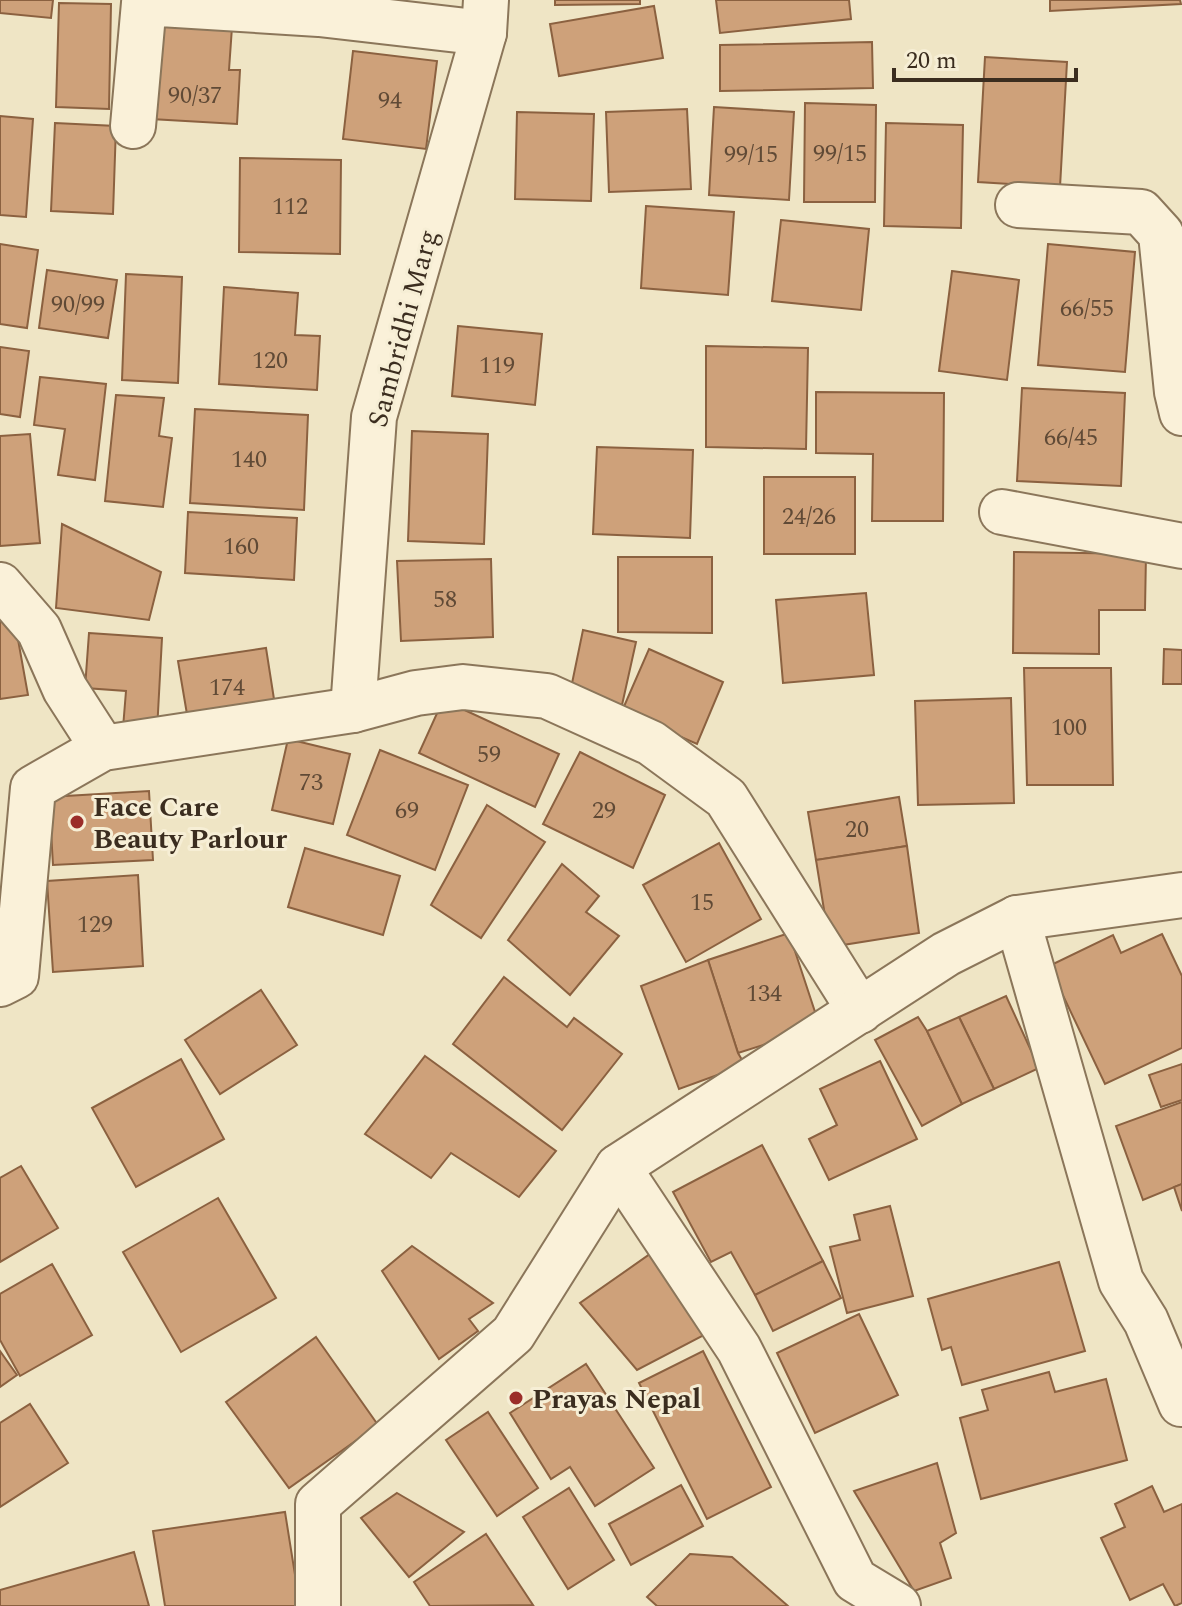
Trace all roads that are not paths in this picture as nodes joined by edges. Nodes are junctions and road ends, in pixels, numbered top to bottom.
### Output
1 (485, 17) edge
2 (133, 126) dead end
3 (1018, 205) dead end
4 (1182, 413) edge
5 (1002, 512) dead end
6 (1182, 546) edge
7 (0, 585) edge
8 (353, 710) junction
9 (103, 748) junction
10 (1182, 895) edge
11 (1017, 918) junction
12 (0, 984) edge
13 (860, 1011) junction
14 (618, 1167) junction
15 (1181, 1404) edge
16 (318, 1606) edge
17 (898, 1606) edge

1 - 2 street
1 - 8 street, Sambridhi Marg
3 - 4 street
5 - 6 street
7 - 9 street
8 - 9 street
8 - 13 street
9 - 12 street
10 - 11 street
11 - 13 street
11 - 15 street
13 - 14 street
14 - 16 street
14 - 17 street

